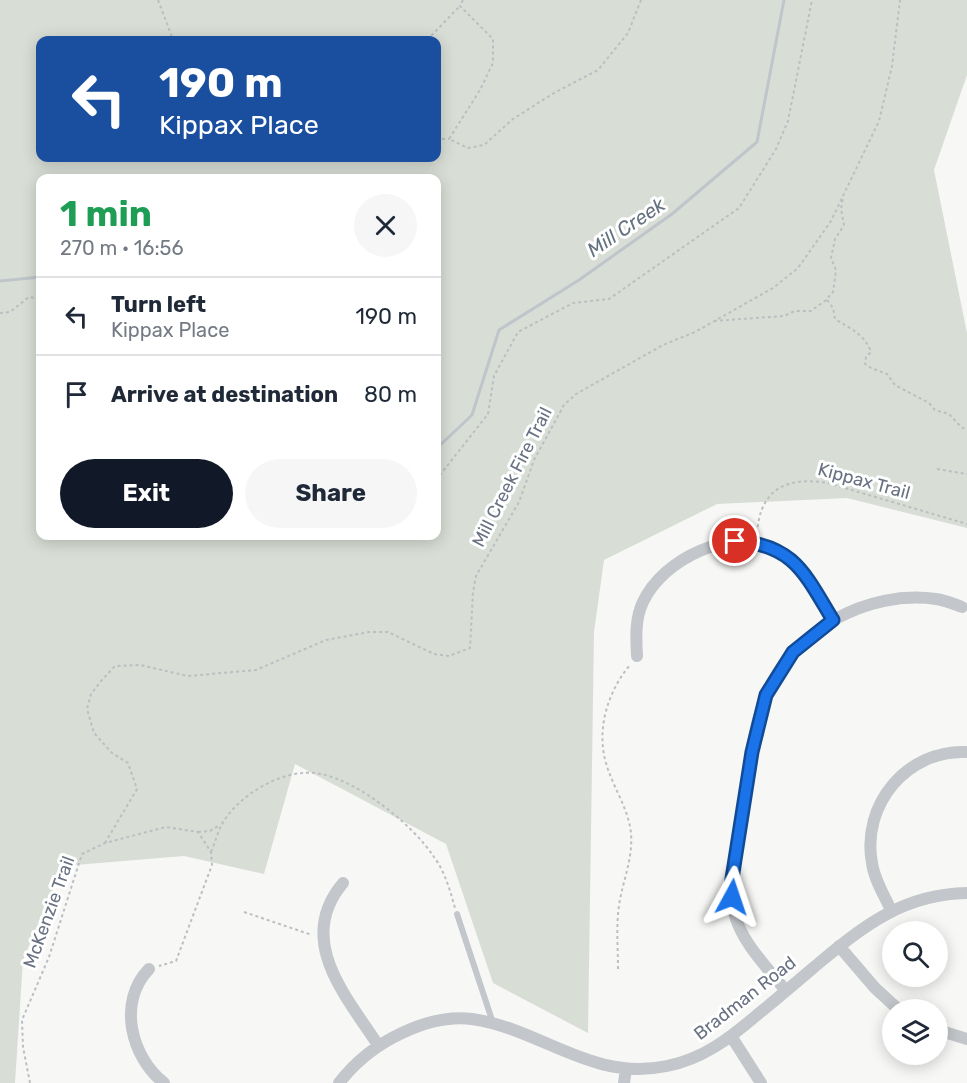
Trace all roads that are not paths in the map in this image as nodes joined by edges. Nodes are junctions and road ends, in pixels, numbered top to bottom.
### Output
1 (962, 607) dead end
2 (833, 620) junction
3 (637, 656) road end
4 (967, 752) edge
5 (343, 883) dead end
6 (967, 893) edge
7 (891, 910) junction
8 (456, 914) road end
9 (839, 946) junction
10 (148, 969) road end
11 (786, 991) junction
12 (887, 999) edge
13 (493, 1024) junction
14 (948, 1033) edge
15 (731, 1036) junction
16 (967, 1039) edge
17 (378, 1045) junction
18 (626, 1069) junction
19 (164, 1083) edge
20 (339, 1083) edge
21 (624, 1083) edge
22 (761, 1083) edge

1 - 2 street
2 - 3 street
2 - 11 street
4 - 7 street
5 - 17 street
6 - 7 street, Bradman Road
7 - 9 street, Bradman Road
8 - 13 lane
9 - 11 street, Bradman Road
9 - 12 street
10 - 19 street
11 - 15 street, Bradman Road
13 - 17 street, Bradman Road
13 - 18 street, Bradman Road
14 - 16 street
15 - 18 street, Bradman Road
15 - 22 street
17 - 20 street, Bradman Road
18 - 21 street

